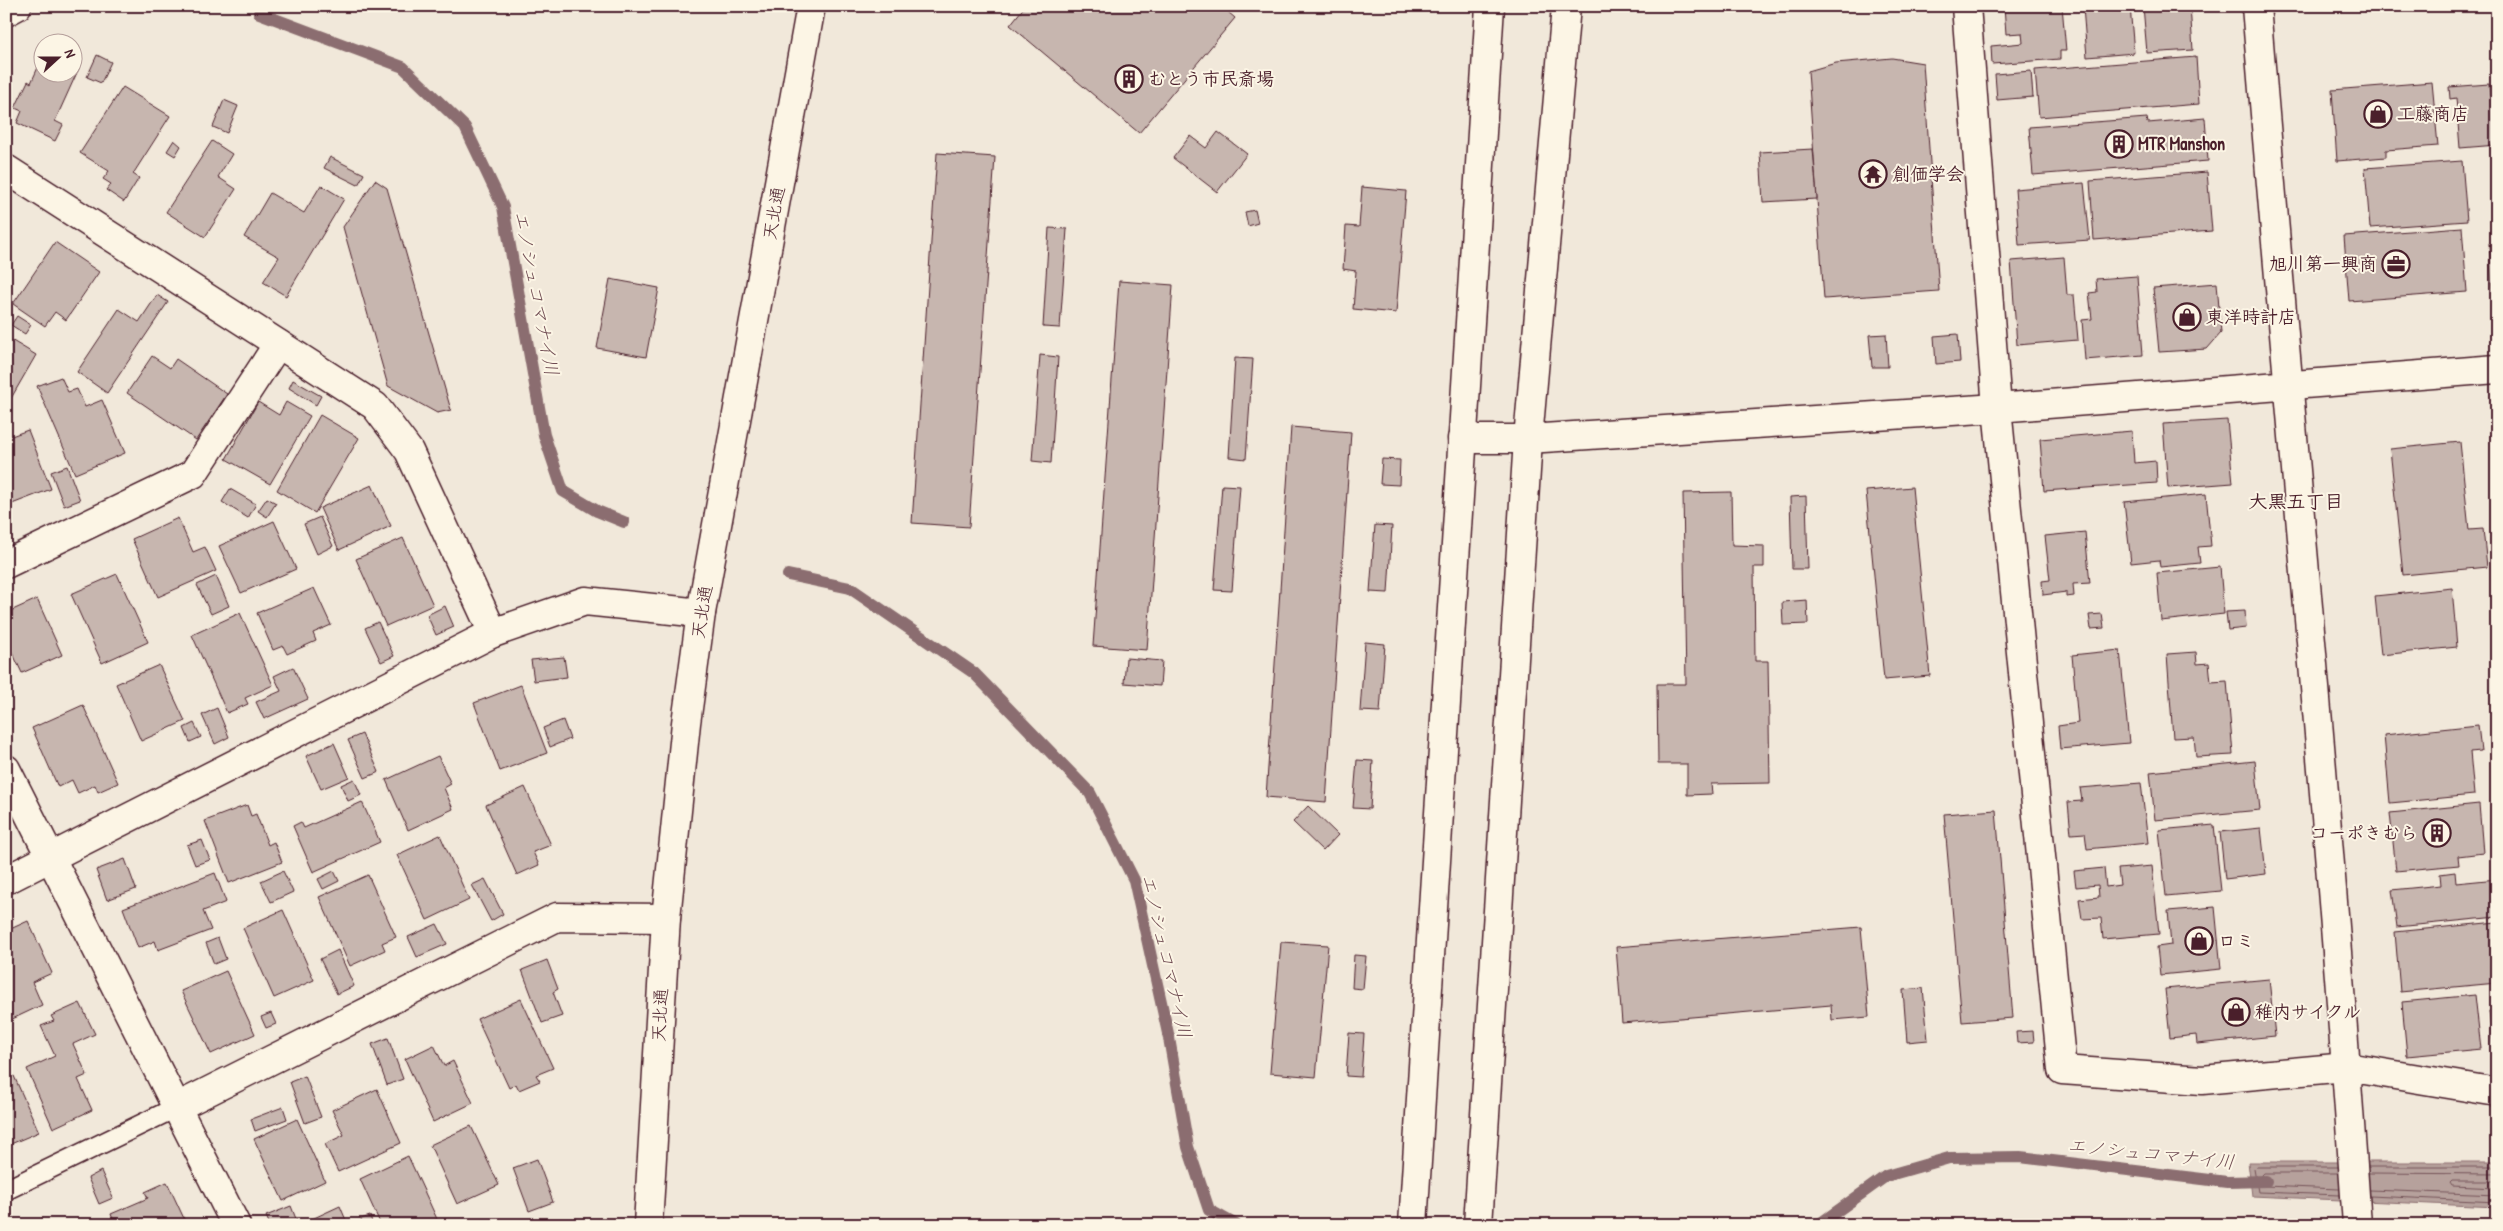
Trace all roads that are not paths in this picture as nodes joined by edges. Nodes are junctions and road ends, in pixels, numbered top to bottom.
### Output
1 (18, 6) edge
2 (811, 6) edge
3 (1490, 6) edge
4 (1566, 6) edge
5 (1966, 6) edge
6 (2256, 6) edge
7 (6, 12) edge
8 (6, 169) edge
9 (278, 344) junction
10 (2497, 369) edge
11 (2287, 385) junction
12 (1997, 408) junction
13 (1462, 439) junction
14 (1528, 439) junction
15 (6, 564) edge
16 (701, 613) junction
17 (493, 633) junction
18 (6, 770) edge
19 (51, 857) junction
20 (6, 880) edge
21 (666, 918) junction
22 (2347, 1067) junction
23 (2497, 1092) edge
24 (177, 1107) junction
25 (6, 1190) edge
26 (236, 1225) edge
27 (648, 1225) edge
28 (1413, 1225) edge
29 (1478, 1225) edge
30 (2357, 1225) edge

1 - 7 street
2 - 16 street, 天北通
3 - 13 street
4 - 14 street
5 - 12 street
6 - 11 street
8 - 9 street
9 - 15 street
9 - 17 street
10 - 11 street
11 - 12 street
11 - 22 street
12 - 14 street
12 - 22 street
13 - 14 street
13 - 28 street
14 - 29 street
16 - 17 street
16 - 21 street, 天北通
17 - 19 street
18 - 19 street
19 - 20 street
19 - 24 street
21 - 24 street
21 - 27 street, 天北通
22 - 23 street
22 - 30 street
24 - 25 lane
24 - 26 street

